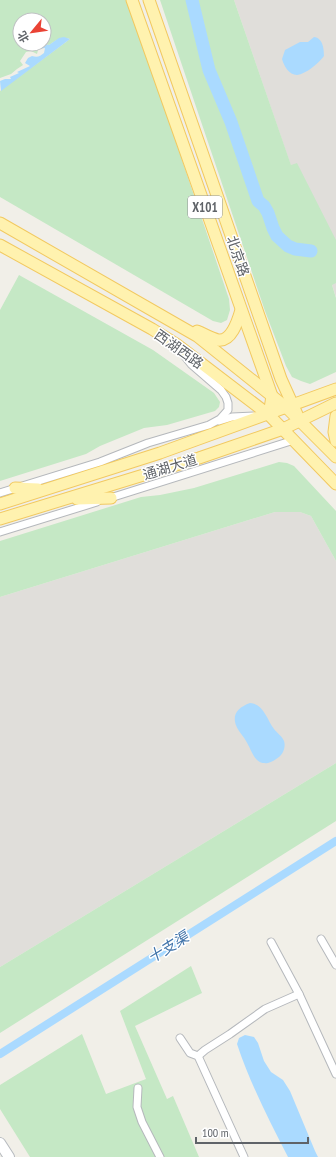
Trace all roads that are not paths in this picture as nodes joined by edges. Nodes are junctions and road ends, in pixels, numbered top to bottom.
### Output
1 (132, 0) edge
2 (149, 0) edge
3 (0, 223) edge
4 (0, 245) edge
5 (241, 310) junction
6 (176, 323) junction
7 (176, 344) junction
8 (336, 389) edge
9 (272, 396) junction
10 (336, 403) edge
11 (290, 406) junction
12 (268, 415) junction
13 (336, 416) edge
14 (300, 421) junction
15 (214, 423) junction
16 (283, 429) junction
17 (294, 440) junction
18 (336, 441) edge
19 (336, 457) edge
20 (336, 484) edge
21 (15, 488) junction
22 (47, 489) junction
23 (0, 493) edge
24 (111, 498) junction
25 (63, 500) junction
26 (0, 504) edge
27 (0, 520) edge
28 (0, 532) edge
29 (321, 939) dead end
30 (271, 942) dead end
31 (336, 965) edge
32 (299, 994) junction
33 (180, 1038) dead end
34 (198, 1056) junction
35 (336, 1074) edge
36 (138, 1088) dead end
37 (0, 1142) edge
38 (9, 1157) edge
39 (160, 1157) edge
40 (244, 1157) edge

1 - 5 main road, 北京路 / X101
2 - 11 main road, 北京路 / X101
3 - 6 main road, 西湖西路
4 - 7 main road, 西湖西路
5 - 6 main road
5 - 9 main road, 北京路 / X101
6 - 9 main road, 西湖西路
7 - 12 main road, 西湖西路
7 - 15 street
8 - 11 main road, 通湖大道
9 - 11 main road, 西湖西路
9 - 12 main road
10 - 14 main road, 通湖大道
11 - 12 main road, 通湖大道
11 - 14 main road, 西湖西路
12 - 15 street
12 - 16 main road, 西湖西路
12 - 22 main road, 通湖大道
13 - 18 main road
14 - 16 main road, 通湖大道
14 - 19 main road, 西湖西路
15 - 21 street
16 - 17 main road, 西湖西路
16 - 25 main road, 通湖大道
17 - 20 main road, 西湖西路
17 - 24 street
21 - 22 main road
21 - 23 street
22 - 26 main road, 通湖大道
24 - 25 main road
24 - 28 street
25 - 27 main road, 通湖大道
29 - 31 street
30 - 32 street
32 - 34 street
32 - 35 street
33 - 34 street
34 - 40 street
36 - 39 street
37 - 38 main road

